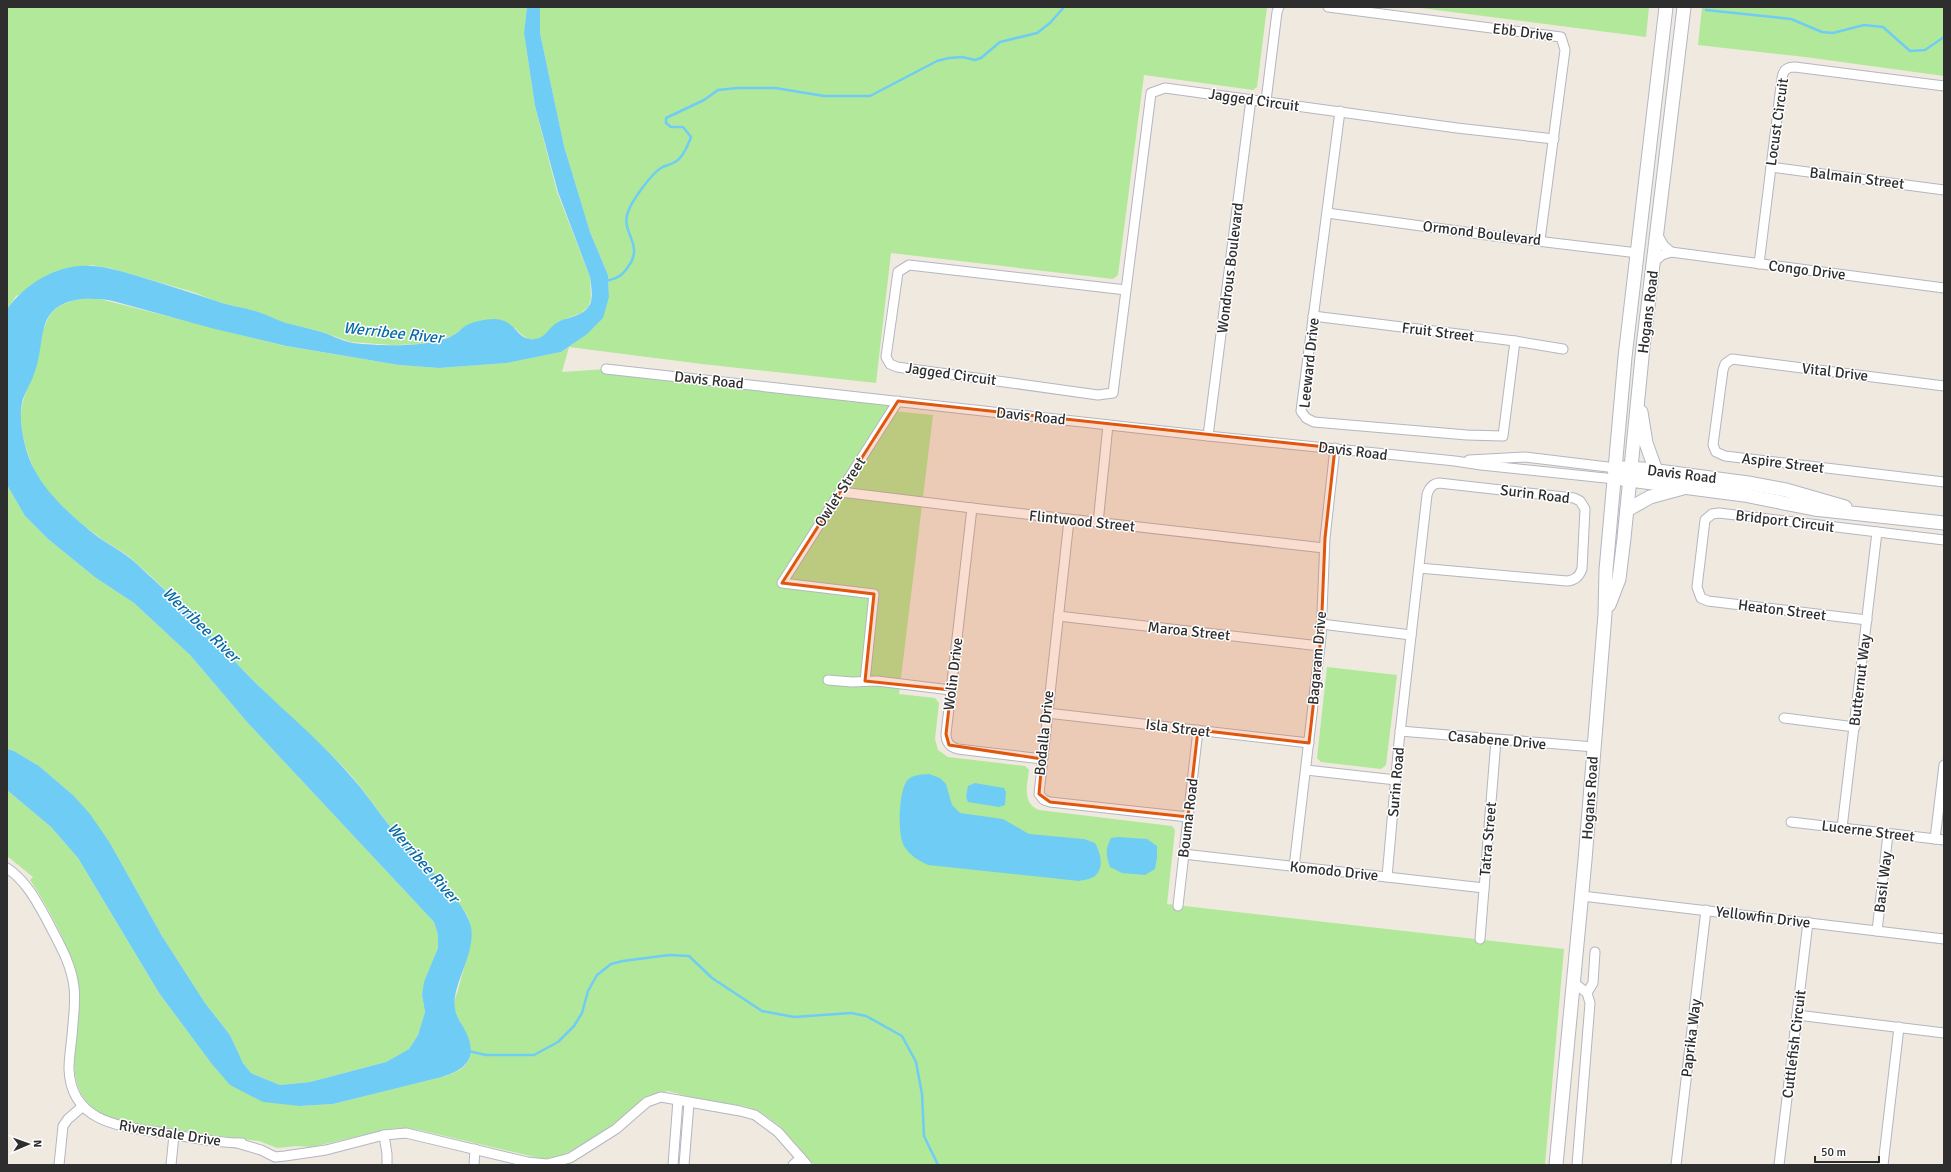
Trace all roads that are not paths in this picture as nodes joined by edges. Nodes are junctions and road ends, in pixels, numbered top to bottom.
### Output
1 (1279, 7) edge
2 (1328, 7) edge
3 (1666, 7) edge
4 (1684, 7) edge
5 (1944, 86) edge
6 (1252, 99) junction
7 (1266, 101) junction
8 (1340, 111) junction
9 (1554, 139) junction
10 (1771, 167) junction
11 (1944, 190) edge
12 (1327, 213) junction
13 (1657, 234) junction
14 (1540, 240) junction
15 (1671, 252) junction
16 (1638, 253) junction
17 (1653, 263) junction
18 (1759, 264) junction
19 (1944, 288) edge
20 (1126, 290) junction
21 (1313, 316) junction
22 (1514, 341) junction
23 (1563, 349) dead end
24 (1727, 362) joint
25 (606, 369) dead end
26 (1944, 386) edge
27 (898, 401) junction
28 (1639, 402) junction
29 (1108, 424) junction
30 (1208, 436) junction
31 (1336, 448) junction
32 (1656, 471) junction
33 (1615, 474) junction
34 (1630, 474) junction
35 (1944, 482) edge
36 (1687, 487) junction
37 (841, 492) junction
38 (972, 508) junction
39 (1627, 510) junction
40 (1882, 515) junction
41 (1069, 520) junction
42 (1940, 522) edge
43 (1098, 523) junction
44 (1877, 532) junction
45 (1944, 540) edge
46 (1324, 548) junction
47 (1419, 568) junction
48 (1699, 596) joint
49 (1605, 614) junction
50 (1058, 616) junction
51 (1867, 620) junction
52 (1321, 624) junction
53 (1412, 635) junction
54 (1320, 646) junction
55 (828, 680) dead end
56 (865, 681) junction
57 (951, 690) junction
58 (1047, 713) junction
59 (1784, 718) dead end
60 (1855, 726) junction
61 (1198, 730) junction
62 (1400, 731) junction
63 (1496, 740) junction
64 (1309, 742) junction
65 (1594, 747) junction
66 (1042, 759) junction
67 (1944, 765) edge
68 (1306, 770) junction
69 (1396, 780) junction
70 (1188, 817) junction
71 (1791, 822) dead end
72 (1842, 828) junction
73 (1888, 834) junction
74 (1940, 840) edge
75 (1183, 854) junction
76 (1294, 867) junction
77 (7, 868) edge
78 (1387, 877) junction
79 (1484, 888) junction
80 (1582, 896) junction
81 (1178, 906) dead end
82 (1706, 910) junction
83 (1808, 922) junction
84 (1877, 930) junction
85 (1480, 939) dead end
86 (1944, 939) edge
87 (1595, 952) dead end
88 (1573, 982) junction
89 (1587, 993) junction
90 (1797, 1015) junction
91 (1899, 1027) junction
92 (1944, 1032) edge
93 (678, 1100) junction
94 (688, 1103) junction
95 (83, 1106) junction
96 (174, 1134) junction
97 (384, 1135) junction
98 (475, 1149) junction
99 (275, 1159) edge
100 (571, 1162) edge
101 (804, 1162) edge
102 (59, 1165) edge
103 (171, 1165) edge
104 (387, 1165) edge
105 (474, 1165) edge
106 (673, 1165) edge
107 (684, 1165) edge
108 (793, 1165) edge
109 (1556, 1165) edge
110 (1578, 1165) edge
111 (1676, 1165) edge
112 (1779, 1165) edge
113 (1883, 1165) edge

1 - 7 street
2 - 9 street, Ebb Drive
3 - 16 street, Hogans Road
4 - 13 street, Hogans Road
5 - 10 street, Locust Circuit
6 - 7 street, Jagged Circuit
6 - 20 street, Jagged Circuit
6 - 30 street, Wondrous Boulevard
7 - 8 street, Jagged Circuit
8 - 9 street, Jagged Circuit
8 - 12 street, Leeward Drive
9 - 14 street, Ebb Drive
10 - 11 street, Balmain Street
10 - 18 street, Locust Circuit
12 - 14 street, Ormond Boulevard
12 - 21 street, Leeward Drive
13 - 15 street
13 - 17 street, Hogans Road
14 - 16 street, Ormond Boulevard
15 - 17 street
15 - 18 street, Congo Drive
16 - 33 street, Hogans Road
17 - 28 street, Hogans Road
18 - 19 street, Congo Drive
20 - 20 street, Jagged Circuit
21 - 22 street, Fruit Street
21 - 22 street, Leeward Drive
22 - 23 street, Fruit Street
24 - 26 street, Vital Drive
24 - 35 street, Aspire Street
25 - 27 street, Davis Road
27 - 29 street, Davis Road
27 - 37 street, Owlet Street
28 - 32 street
28 - 34 street, Hogans Road
29 - 30 street, Davis Road
29 - 43 street
30 - 31 street, Davis Road
31 - 33 street, Davis Road
31 - 46 street, Bagaram Drive
32 - 34 street, Davis Road
32 - 40 street, Davis Road
33 - 34 street, Davis Road
33 - 49 street, Hogans Road
34 - 36 street, Davis Road
34 - 39 street, Hogans Road
36 - 39 street
36 - 40 street, Davis Road
37 - 38 street, Flintwood Street
37 - 56 street, Owlet Street
38 - 41 street, Flintwood Street
38 - 57 street, Wolin Drive
39 - 49 street, Hogans Road
40 - 42 street, Davis Road
41 - 43 street, Flintwood Street
41 - 50 street, Bodalla Drive
43 - 46 street, Flintwood Street
44 - 45 street, Bridport Circuit
44 - 48 street, Bridport Circuit
44 - 51 street, Butternut Way
46 - 52 street, Bagaram Drive
47 - 47 street, Surin Road
47 - 53 street, Surin Road
48 - 51 street, Heaton Street
49 - 65 street, Hogans Road
50 - 54 street, Maroa Street
50 - 58 street, Bodalla Drive
51 - 60 street, Butternut Way
52 - 53 street
52 - 54 street, Bagaram Drive
53 - 62 street, Surin Road
54 - 64 street, Bagaram Drive
55 - 56 street
56 - 57 street
57 - 66 street, Wolin Drive
58 - 61 street, Isla Street
58 - 66 street, Bodalla Drive
59 - 60 street
60 - 72 street, Butternut Way
61 - 64 street, Isla Street
61 - 70 street, Bouma Road
62 - 63 street, Casabene Drive
62 - 69 street, Surin Road
63 - 65 street, Casabene Drive
63 - 79 street, Tatra Street
64 - 68 street, Bagaram Drive
65 - 80 street, Hogans Road
66 - 70 street, Bodalla Drive
67 - 74 street
68 - 69 street
68 - 76 street, Bagaram Drive
69 - 78 street, Surin Road
70 - 75 street, Bouma Road
71 - 72 street, Lucerne Street
72 - 73 street, Lucerne Street
73 - 74 street, Lucerne Street
73 - 84 street, Basil Way
75 - 76 street, Komodo Drive
75 - 81 street, Bouma Road
76 - 78 street, Komodo Drive
77 - 95 street, Riversdale Drive
78 - 79 street, Komodo Drive
79 - 85 street, Tatra Street
80 - 82 street, Yellowfin Drive
80 - 88 street, Hogans Road
82 - 83 street, Yellowfin Drive
82 - 111 street, Paprika Way
83 - 84 street, Yellowfin Drive
83 - 90 street, Cuttlefish Circuit
84 - 86 street, Yellowfin Drive
87 - 89 street
88 - 89 street
88 - 109 street, Hogans Road
89 - 110 street
90 - 91 street
90 - 112 street, Cuttlefish Circuit
91 - 92 street
91 - 113 street
93 - 94 street, Riversdale Drive
93 - 100 street, Riversdale Drive
93 - 106 street
94 - 101 street, Riversdale Drive
94 - 107 street
95 - 96 street, Riversdale Drive
95 - 102 street
96 - 99 street, Riversdale Drive
96 - 103 street
97 - 98 street, Riversdale Drive
97 - 99 street, Riversdale Drive
97 - 104 street
98 - 100 street, Riversdale Drive
98 - 105 street
101 - 108 street

